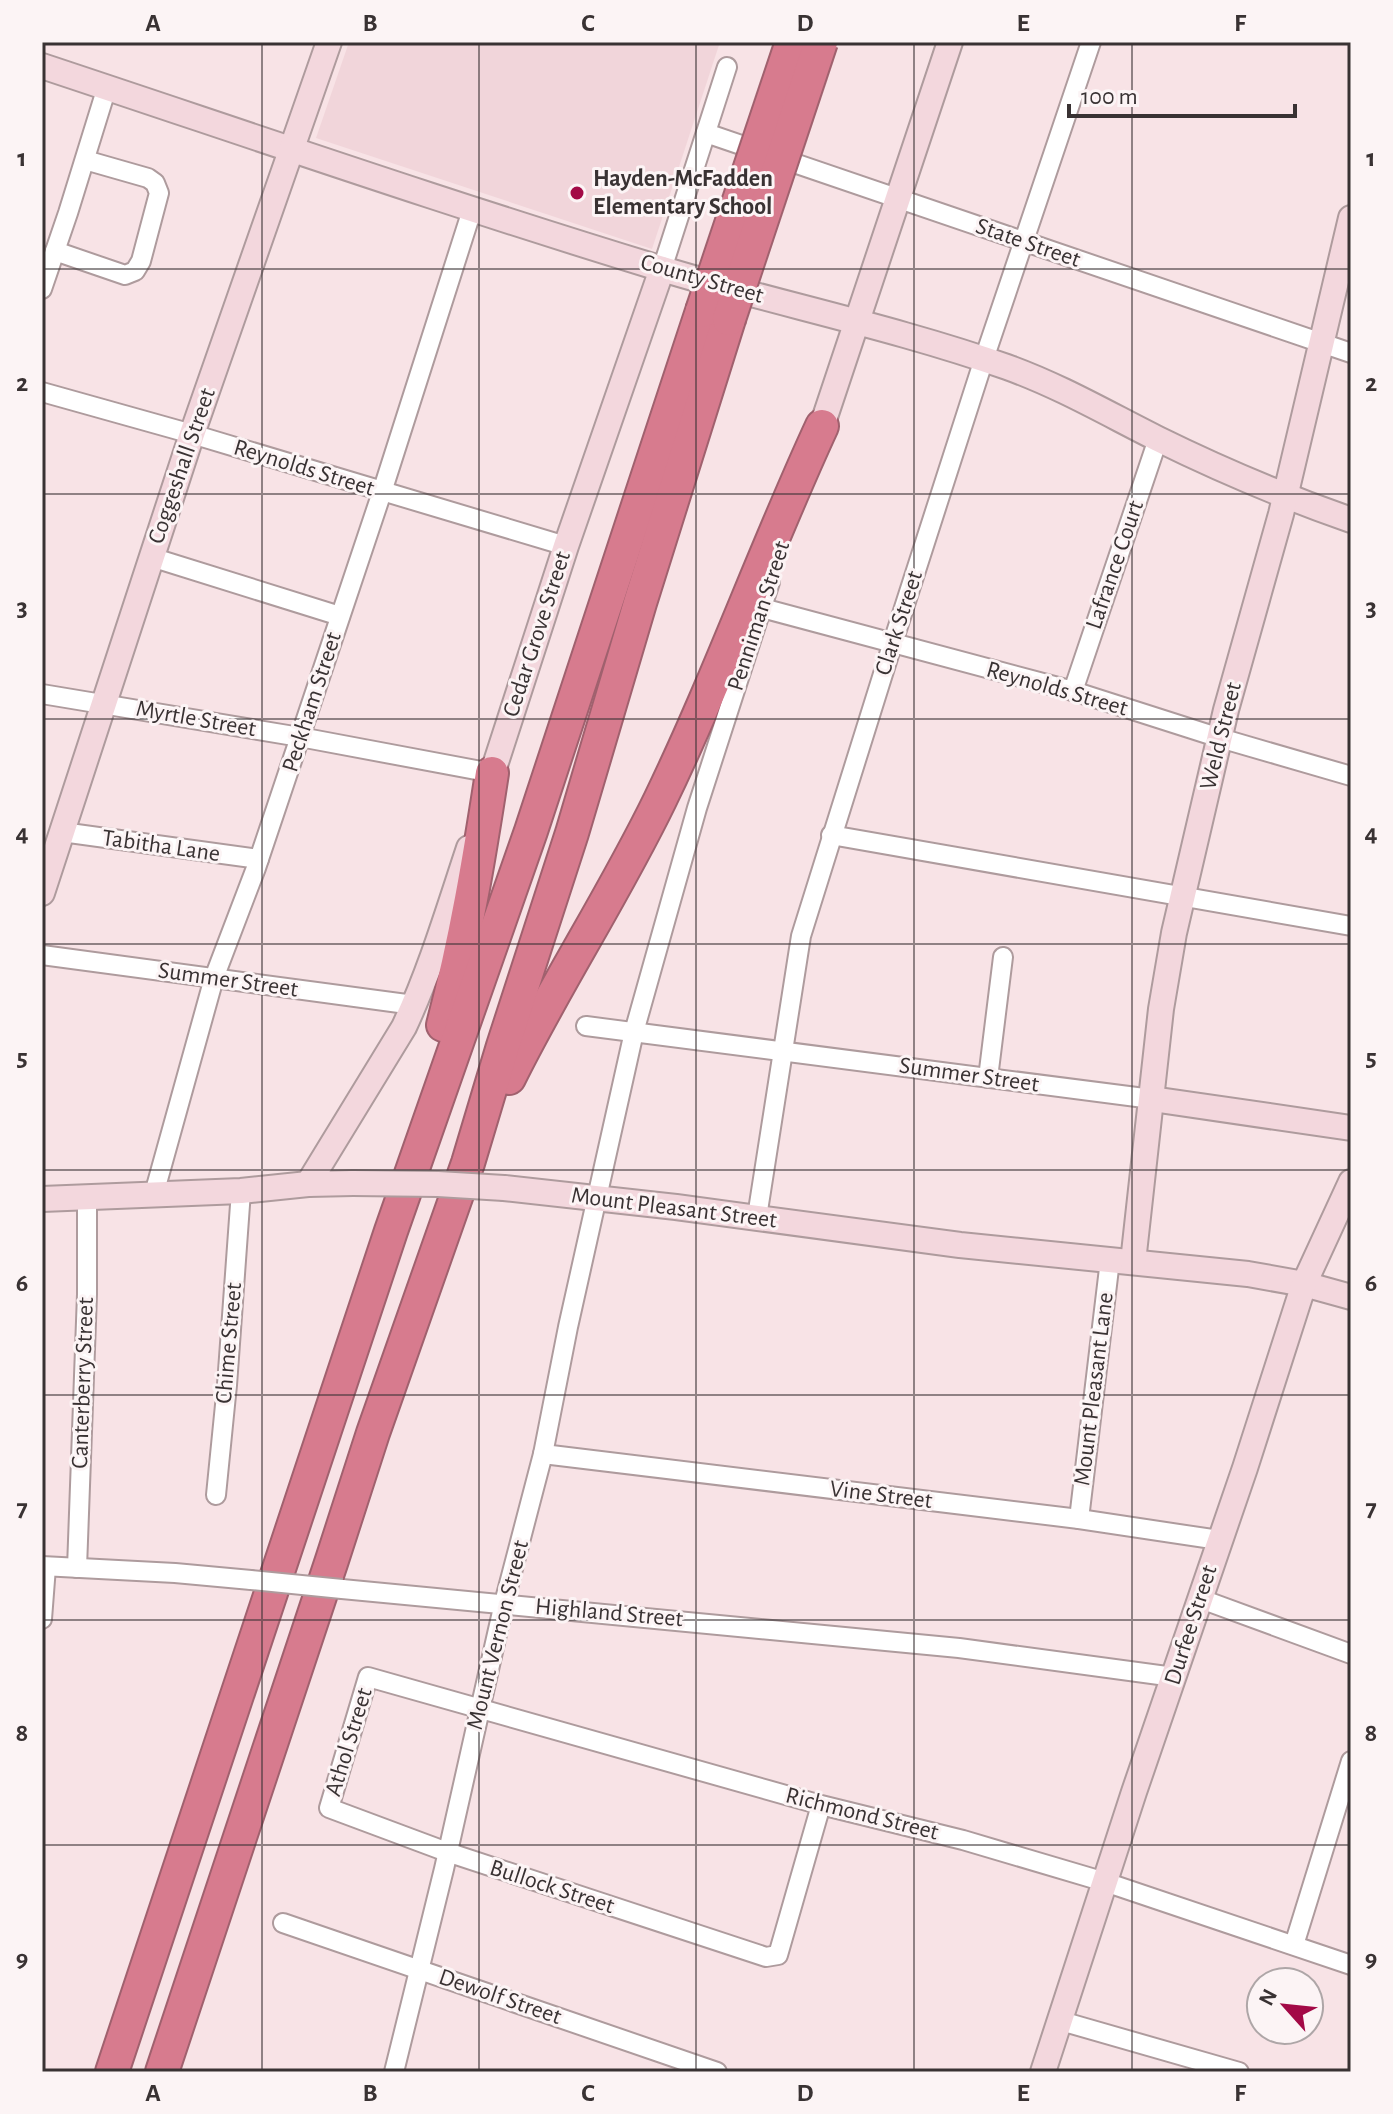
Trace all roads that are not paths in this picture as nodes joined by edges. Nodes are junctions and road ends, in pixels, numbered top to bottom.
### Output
1 (329, 42) edge
2 (792, 42) edge
3 (821, 42) edge
4 (950, 42) edge
5 (1091, 42) edge
6 (42, 66) edge
7 (727, 67) dead end
8 (107, 87) junction
9 (706, 133) junction
10 (292, 149) junction
11 (85, 160) junction
12 (899, 199) junction
13 (472, 210) junction
14 (1351, 218) edge
15 (1024, 242) junction
16 (55, 251) junction
17 (662, 269) junction
18 (42, 289) edge
19 (716, 315) junction
20 (857, 322) junction
21 (1321, 344) junction
22 (1351, 353) edge
23 (984, 359) junction
24 (42, 392) edge
25 (822, 426) junction
26 (192, 434) junction
27 (1158, 439) junction
28 (382, 492) junction
29 (1285, 496) junction
30 (1351, 520) edge
31 (566, 546) junction
32 (151, 557) junction
33 (762, 608) junction
34 (340, 616) junction
35 (893, 642) junction
36 (1073, 691) junction
37 (42, 694) edge
38 (104, 703) junction
39 (300, 737) junction
40 (1220, 738) junction
41 (492, 773) junction
42 (1351, 776) edge
43 (62, 832) junction
44 (831, 835) junction
45 (259, 859) junction
46 (42, 893) edge
47 (1182, 897) junction
48 (1351, 926) edge
49 (42, 955) edge
50 (1003, 957) dead end
51 (214, 978) junction
52 (414, 1005) junction
53 (586, 1026) dead end
54 (634, 1032) junction
55 (784, 1051) junction
56 (988, 1078) junction
57 (1152, 1099) junction
58 (1351, 1128) edge
59 (415, 1161) junction
60 (468, 1163) junction
61 (1351, 1182) edge
62 (308, 1184) junction
63 (241, 1191) junction
64 (154, 1194) junction
65 (87, 1197) junction
66 (596, 1197) junction
67 (42, 1199) edge
68 (757, 1217) junction
69 (1121, 1261) junction
70 (1304, 1284) junction
71 (1351, 1297) edge
72 (543, 1454) junction
73 (216, 1495) dead end
74 (1079, 1519) junction
75 (1219, 1540) junction
76 (44, 1566) edge
77 (77, 1568) junction
78 (1201, 1599) junction
79 (504, 1603) junction
80 (42, 1619) edge
81 (1351, 1654) edge
82 (368, 1677) joint
83 (1174, 1677) junction
84 (479, 1708) junction
85 (1351, 1761) edge
86 (821, 1805) junction
87 (329, 1808) joint
88 (447, 1852) junction
89 (1105, 1882) junction
90 (283, 1923) dead end
91 (1294, 1945) junction
92 (1351, 1965) edge
93 (418, 1969) junction
94 (1061, 2021) junction
95 (112, 2072) edge
96 (162, 2072) edge
97 (394, 2072) edge
98 (717, 2072) edge
99 (1043, 2072) edge
100 (1239, 2072) edge

1 - 10 main road, Coggeshall Street
2 - 19 highway, bridge
3 - 19 highway, bridge
4 - 12 main road, Penniman Street
5 - 15 street, Clark Street
6 - 8 main road, County Street
7 - 9 street, Cedar Grove Street
8 - 10 main road, County Street
8 - 11 street
9 - 12 street, State Street
9 - 17 street, Cedar Grove Street
10 - 13 main road, County Street
10 - 26 main road, Coggeshall Street
11 - 16 street
11 - 16 street
12 - 15 street, State Street
12 - 20 main road, Penniman Street
13 - 17 main road, County Street
13 - 28 street, Peckham Street
14 - 21 main road, Weld Street
15 - 21 street, State Street
15 - 23 street, Clark Street
16 - 18 street
17 - 20 main road, County Street
17 - 31 main road, Cedar Grove Street
19 - 59 highway
19 - 60 highway
20 - 23 main road, County Street
20 - 25 main road, Penniman Street
21 - 22 street, State Street
21 - 29 main road, Weld Street
23 - 27 main road, County Street
23 - 35 street, Clark Street
24 - 26 street, Reynolds Street
25 - 33 street, Penniman Street
25 - 60 highway
26 - 28 street, Reynolds Street
26 - 32 main road, Coggeshall Street
27 - 29 main road, County Street
27 - 36 street, Lafrance Court
28 - 31 street, Reynolds Street
28 - 34 street, Peckham Street
29 - 30 main road, County Street
29 - 40 main road, Weld Street
31 - 41 main road, Cedar Grove Street
32 - 34 street
32 - 38 main road, Coggeshall Street
33 - 35 street, Reynolds Street
33 - 54 street, Penniman Street
34 - 39 street, Peckham Street
35 - 36 street, Reynolds Street
35 - 44 street, Clark Street
36 - 40 street, Reynolds Street
37 - 38 street, Myrtle Street
38 - 39 street, Myrtle Street
38 - 43 main road, Coggeshall Street
39 - 41 street, Myrtle Street
39 - 45 street, Peckham Street
40 - 42 street, Reynolds Street
40 - 47 main road, Weld Street
41 - 52 main road, Cedar Grove Street
41 - 59 highway
43 - 45 street, Tabitha Lane
43 - 46 main road, Coggeshall Street
44 - 47 street
44 - 55 street, Clark Street
45 - 51 street, Peckham Street
47 - 48 street
47 - 57 main road, Weld Street
49 - 51 street, Summer Street
50 - 56 street
51 - 52 street, Summer Street
51 - 64 street, Peckham Street
52 - 62 main road, Cedar Grove Street
53 - 54 street, Summer Street
54 - 55 street, Summer Street
54 - 66 street, Penniman Street
55 - 56 street, Summer Street
55 - 68 street, Clark Street
56 - 57 street, Summer Street
57 - 58 main road, Summer Street
57 - 69 main road, Weld Street
59 - 95 highway
60 - 96 highway
61 - 70 main road, Durfee Street
62 - 63 main road, Mount Pleasant Street
62 - 66 main road, Mount Pleasant Street, bridge
63 - 64 main road, Mount Pleasant Street
63 - 73 street, Chime Street
64 - 65 main road, Mount Pleasant Street
65 - 67 main road, Mount Pleasant Street
65 - 77 street, Canterberry Street
66 - 68 main road, Mount Pleasant Street
66 - 72 street, Mount Vernon Street
68 - 69 main road, Mount Pleasant Street
69 - 70 main road, Mount Pleasant Street
69 - 74 street, Mount Pleasant Lane
70 - 71 main road, Mount Pleasant Street
70 - 75 main road, Durfee Street
72 - 74 street, Vine Street
72 - 79 street, Mount Vernon Street
74 - 75 street, Vine Street
75 - 78 main road, Durfee Street
76 - 77 street, Highland Street
76 - 80 street
77 - 79 street, Highland Street, bridge
78 - 81 street
78 - 83 main road, Durfee Street
79 - 83 street, Highland Street
79 - 84 street, Mount Vernon Street
82 - 84 street, Richmond Street
82 - 87 street, Athol Street
83 - 89 main road, Durfee Street
84 - 86 street, Richmond Street
84 - 88 street, Mount Vernon Street
85 - 91 street
86 - 88 street, Bullock Street
86 - 89 street, Richmond Street
87 - 88 street, Bullock Street
88 - 93 street, Mount Vernon Street
89 - 91 street, Richmond Street
89 - 94 main road, Durfee Street
90 - 93 street, Dewolf Street
91 - 92 street, Richmond Street
93 - 97 street, Mount Vernon Street
93 - 98 street, Dewolf Street
94 - 99 main road, Durfee Street
94 - 100 street

